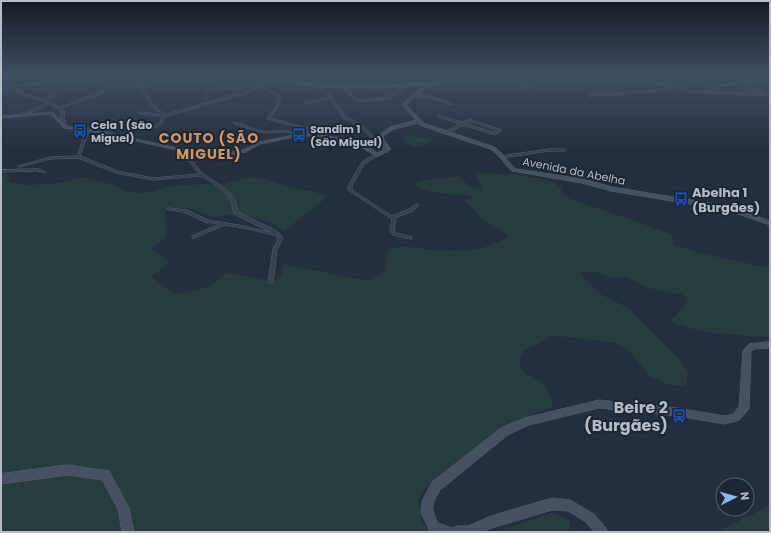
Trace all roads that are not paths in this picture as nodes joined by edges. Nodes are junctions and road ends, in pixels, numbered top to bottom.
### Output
1 (42, 100) edge
2 (82, 100) edge
3 (148, 100) edge
4 (219, 100) edge
5 (279, 100) edge
6 (322, 100) edge
7 (332, 100) edge
8 (355, 100) edge
9 (372, 100) edge
10 (409, 100) edge
11 (440, 100) edge
12 (50, 103) junction
13 (306, 103) dead end
14 (452, 104) dead end
15 (58, 108) junction
16 (140, 113) dead end
17 (166, 115) junction
18 (19, 116) junction
19 (439, 116) dead end
20 (1, 117) edge
21 (419, 121) junction
22 (235, 123) dead end
23 (463, 124) junction
24 (64, 125) junction
25 (87, 130) junction
26 (95, 131) junction
27 (446, 133) junction
28 (306, 134) junction
29 (296, 135) junction
30 (564, 150) dead end
31 (388, 151) junction
32 (191, 152) junction
33 (377, 155) junction
34 (78, 157) junction
35 (502, 157) junction
36 (20, 166) dead end
37 (1, 171) edge
38 (44, 172) dead end
39 (203, 175) junction
40 (418, 205) dead end
41 (169, 209) dead end
42 (392, 217) junction
43 (770, 223) edge
44 (224, 224) junction
45 (280, 236) junction
46 (194, 237) dead end
47 (410, 238) dead end
48 (271, 282) dead end
49 (770, 345) edge
50 (1, 479) edge
51 (128, 532) edge
52 (448, 532) edge
53 (456, 532) edge
54 (602, 532) edge

1 - 12 street
2 - 15 street
3 - 17 street
4 - 17 street
5 - 28 street
6 - 13 street
7 - 31 street
8 - 9 street
10 - 21 main road, Avenida da Abelha
11 - 14 street
12 - 15 street
12 - 18 street
15 - 24 street
16 - 17 street
17 - 26 street
18 - 20 main road
18 - 24 main road
19 - 23 street
21 - 27 main road, Avenida da Abelha
21 - 31 main road
22 - 29 street
23 - 23 street
23 - 27 street
24 - 25 main road
25 - 26 main road
25 - 34 street
26 - 32 main road
27 - 35 main road, Avenida da Abelha
28 - 29 main road
28 - 33 main road
29 - 32 main road
30 - 35 street
31 - 33 main road
32 - 39 street
33 - 42 street
34 - 36 street
34 - 39 street
35 - 43 main road, Avenida da Abelha
37 - 38 street
39 - 45 street
40 - 42 street
41 - 44 street
42 - 47 street
44 - 45 street
44 - 46 street
45 - 48 street
49 - 52 main road
50 - 51 main road
53 - 54 main road

